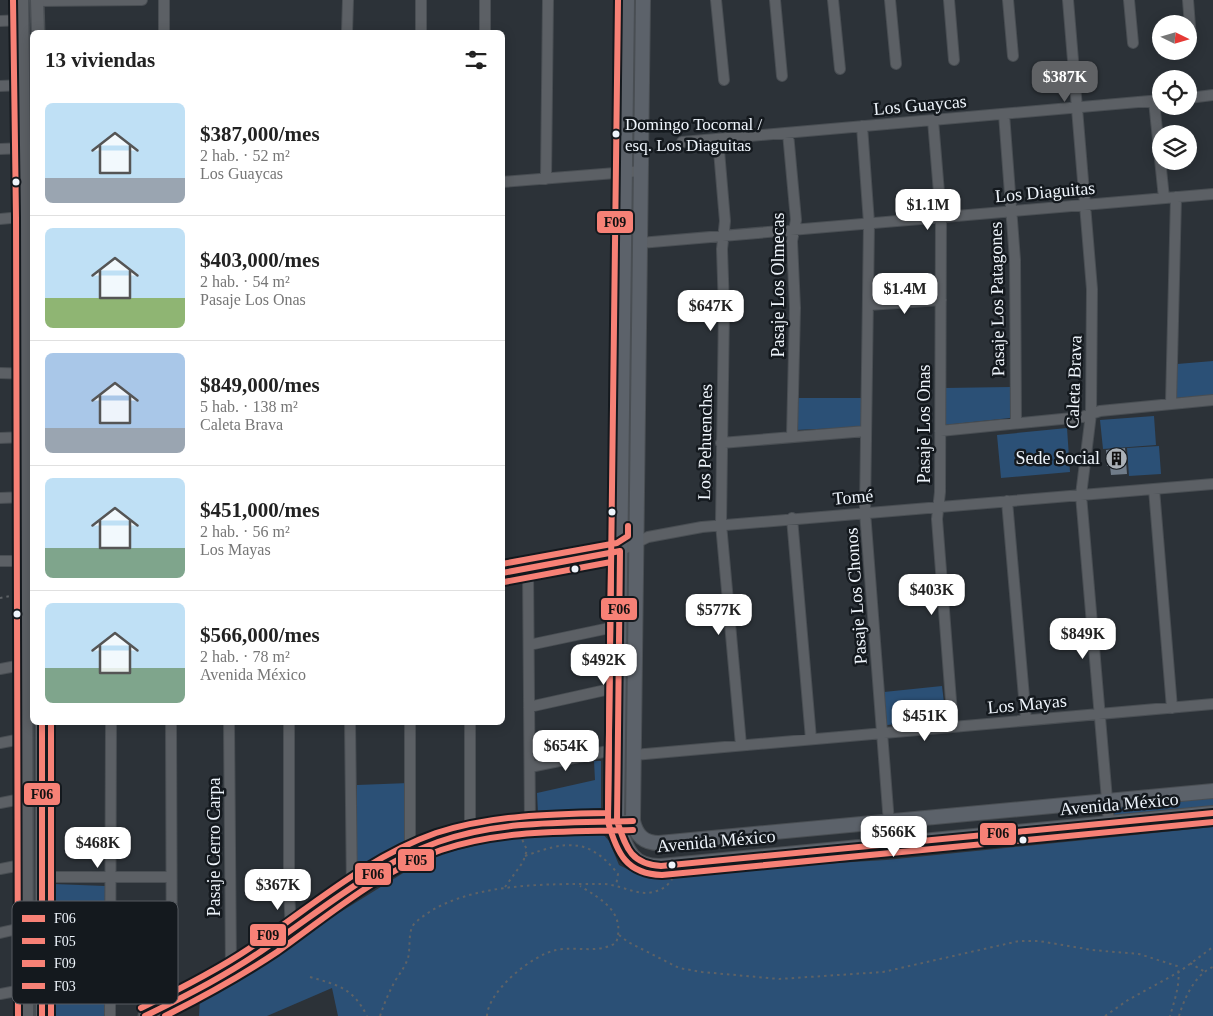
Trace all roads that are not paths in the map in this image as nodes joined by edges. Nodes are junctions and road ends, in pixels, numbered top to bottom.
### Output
1 (22, 0) edge
2 (142, 0) edge
3 (164, 0) edge
4 (348, 0) edge
5 (421, 0) edge
6 (485, 0) edge
7 (548, 0) edge
8 (627, 0) edge
9 (643, 0) edge
10 (716, 0) edge
11 (775, 0) edge
12 (833, 0) edge
13 (890, 0) edge
14 (950, 0) edge
15 (1008, 0) edge
16 (1068, 0) edge
17 (1129, 0) edge
18 (1188, 0) edge
19 (37, 1) edge
20 (1189, 15) edge
21 (22, 20) junction
22 (0, 21) edge
23 (38, 30) edge
24 (164, 30) edge
25 (347, 30) edge
26 (421, 30) edge
27 (485, 30) edge
28 (1133, 43) dead end
29 (1013, 56) dead end
30 (954, 60) dead end
31 (896, 64) dead end
32 (840, 69) dead end
33 (782, 76) dead end
34 (724, 80) dead end
35 (23, 85) junction
36 (0, 86) edge
37 (1213, 96) edge
38 (1197, 97) edge
39 (1152, 101) edge
40 (1078, 107) junction
41 (1004, 114) junction
42 (1159, 115) edge
43 (933, 120) junction
44 (862, 126) junction
45 (788, 132) junction
46 (718, 139) junction
47 (682, 142) dead end
48 (24, 148) junction
49 (0, 149) edge
50 (641, 172) junction
51 (625, 173) junction
52 (546, 179) junction
53 (505, 182) edge
54 (1213, 194) edge
55 (1176, 197) junction
56 (1164, 198) junction
57 (1086, 205) junction
58 (1012, 211) junction
59 (29, 217) edge
60 (941, 217) junction
61 (0, 219) edge
62 (869, 223) junction
63 (795, 229) junction
64 (723, 236) junction
65 (640, 242) junction
66 (941, 300) junction
67 (868, 305) junction
68 (0, 374) edge
69 (29, 374) edge
70 (1213, 400) edge
71 (1171, 404) junction
72 (1091, 414) junction
73 (1016, 423) junction
74 (866, 431) junction
75 (940, 431) junction
76 (25, 437) junction
77 (792, 437) junction
78 (0, 438) edge
79 (721, 443) junction
80 (1213, 484) edge
81 (1154, 488) junction
82 (1081, 495) junction
83 (25, 497) junction
84 (0, 498) edge
85 (1007, 501) junction
86 (938, 506) junction
87 (866, 512) junction
88 (792, 518) junction
89 (721, 524) junction
90 (637, 541) junction
91 (620, 551) junction
92 (0, 561) edge
93 (29, 561) edge
94 (528, 569) junction
95 (505, 573) edge
96 (619, 626) junction
97 (529, 645) junction
98 (29, 664) edge
99 (0, 669) edge
100 (619, 687) junction
101 (1213, 704) edge
102 (529, 707) junction
103 (1172, 708) junction
104 (1100, 714) junction
105 (1026, 720) junction
106 (42, 725) edge
107 (111, 725) edge
108 (171, 725) edge
109 (229, 725) edge
110 (289, 725) edge
111 (350, 725) edge
112 (410, 725) edge
113 (470, 725) edge
114 (953, 727) junction
115 (882, 733) junction
116 (26, 738) junction
117 (811, 739) junction
118 (0, 743) edge
119 (741, 745) junction
120 (618, 749) junction
121 (634, 754) junction
122 (530, 767) junction
123 (1213, 791) edge
124 (26, 798) junction
125 (1107, 801) junction
126 (0, 803) edge
127 (1213, 813) edge
128 (617, 821) junction
129 (634, 821) junction
130 (889, 823) junction
131 (1109, 824) junction
132 (530, 825) junction
133 (470, 834) junction
134 (410, 854) junction
135 (26, 864) junction
136 (0, 869) edge
137 (42, 877) junction
138 (110, 877) junction
139 (171, 877) junction
140 (352, 889) junction
141 (26, 901) edge
142 (42, 901) edge
143 (110, 901) edge
144 (171, 901) edge
145 (291, 930) junction
146 (231, 970) junction
147 (178, 1000) edge
148 (170, 1004) edge
149 (145, 1016) edge

1 - 21 street
2 - 19 street
3 - 24 street
4 - 25 street
5 - 26 street
6 - 27 street
7 - 52 street
8 - 51 main road
9 - 50 main road
10 - 34 street
11 - 33 street
12 - 32 street
13 - 31 street
14 - 30 street
15 - 29 street
16 - 40 street, Caleta Brava
17 - 28 street
18 - 20 street
19 - 23 street
21 - 22 street
21 - 35 street
35 - 36 street
35 - 48 street
37 - 38 street
39 - 40 street, Los Guaycas
40 - 41 street, Los Guaycas
40 - 57 street, Caleta Brava
41 - 43 street, Los Guaycas
41 - 58 street, Pasaje Los Patagones
42 - 56 street
43 - 44 street, Los Guaycas
43 - 60 street, Pasaje Los Onas
44 - 45 street, Los Guaycas
44 - 62 street, Pasaje Los Chonos
45 - 46 street, Los Guaycas
45 - 63 street, Pasaje Los Olmecas
46 - 47 street, Los Guaycas
46 - 64 street, Los Pehuenches
48 - 49 street
48 - 59 street
50 - 51 street
50 - 65 main road
51 - 52 street
51 - 91 main road
52 - 53 street
54 - 55 street, Los Diaguitas
55 - 56 street, Los Diaguitas
55 - 71 street
56 - 57 street, Los Diaguitas
57 - 58 street, Los Diaguitas
57 - 72 street, Caleta Brava
58 - 60 street, Los Diaguitas
58 - 73 street, Pasaje Los Patagones
59 - 61 street
59 - 69 street
60 - 62 street, Los Diaguitas
60 - 66 street, Pasaje Los Onas
62 - 63 street, Los Diaguitas
62 - 67 street, Pasaje Los Chonos
63 - 64 street, Los Diaguitas
63 - 77 street, Pasaje Los Olmecas
64 - 65 street, Los Diaguitas
64 - 79 street, Los Pehuenches
65 - 90 main road
66 - 67 street
66 - 75 street, Pasaje Los Onas
67 - 74 street, Pasaje Los Chonos
68 - 69 street
69 - 76 street
70 - 71 street
71 - 72 street
72 - 73 street
72 - 82 street, Caleta Brava
73 - 75 street
74 - 77 street
74 - 87 street, Pasaje Los Chonos
75 - 86 street, Pasaje Los Onas
76 - 78 street
76 - 83 street
77 - 79 street
79 - 89 street, Los Pehuenches
80 - 81 street, Tomé
81 - 82 street, Tomé
81 - 103 street
82 - 85 street, Tomé
82 - 104 street, Caleta Brava
83 - 84 street
83 - 93 street
85 - 86 street, Tomé
85 - 105 street
86 - 87 street, Tomé
86 - 114 street, Pasaje Los Onas
87 - 88 street, Tomé
87 - 115 street, Pasaje Los Chonos
88 - 89 street, Tomé
88 - 117 street
89 - 90 street, Tomé
89 - 119 street, Los Pehuenches
90 - 91 street, Tomé
90 - 121 main road
91 - 94 street, Tomé
91 - 96 main road
92 - 93 street
93 - 98 street
94 - 95 street, Tomé
94 - 97 street
96 - 97 street
96 - 100 main road
97 - 102 street
98 - 99 street
98 - 116 street
100 - 102 street
100 - 120 main road
101 - 103 street, Los Mayas
102 - 122 street
103 - 104 street, Los Mayas
104 - 105 street, Los Mayas
104 - 125 street, Caleta Brava
105 - 114 street, Los Mayas
106 - 137 street
107 - 138 street
108 - 139 street
109 - 146 street, Pasaje Cerro Carpa
110 - 145 street
111 - 140 street
112 - 134 street
113 - 133 street
114 - 115 street, Los Mayas
115 - 117 street, Los Mayas
115 - 130 street, Pasaje Los Chonos
116 - 118 street
116 - 124 street
117 - 119 street, Los Mayas
119 - 121 street, Los Mayas
120 - 122 street
120 - 128 main road
121 - 129 main road
122 - 132 street
123 - 125 main road, Avenida México
124 - 126 street
124 - 135 street
125 - 130 main road, Avenida México
125 - 131 street, Caleta Brava
127 - 131 main road, Avenida México
128 - 129 street
128 - 131 main road, Avenida México
128 - 132 street
129 - 130 main road, Avenida México
132 - 133 street
133 - 134 street
134 - 140 street
135 - 136 street
135 - 141 street
137 - 138 street
137 - 142 street
138 - 139 street
138 - 143 street
139 - 144 street
140 - 145 street
145 - 146 street
146 - 147 street
148 - 149 street

